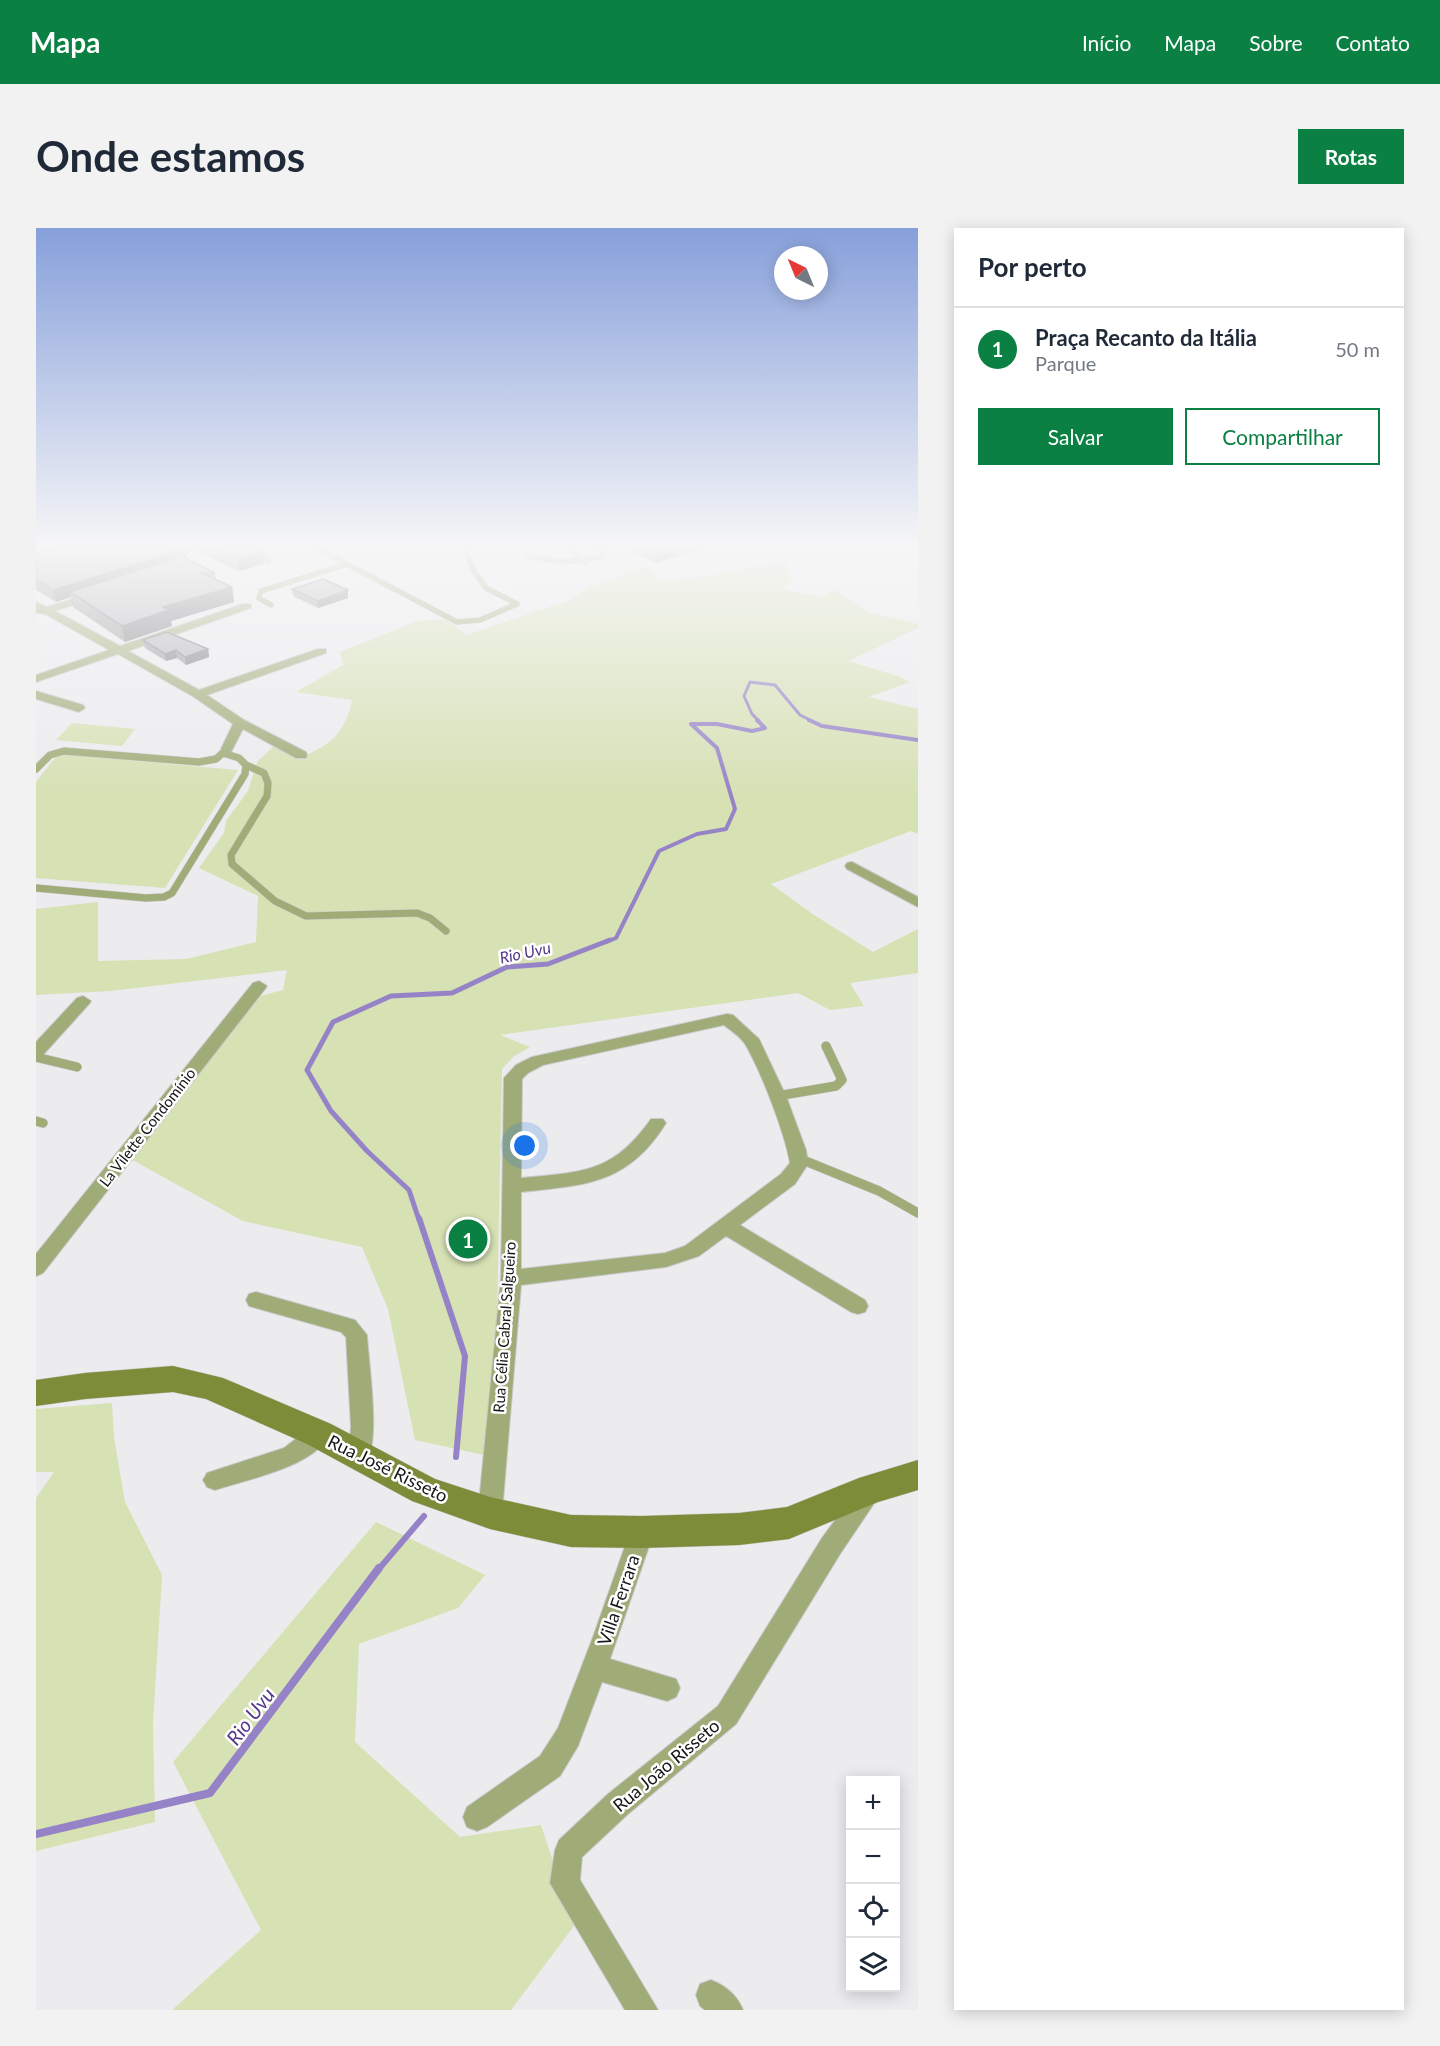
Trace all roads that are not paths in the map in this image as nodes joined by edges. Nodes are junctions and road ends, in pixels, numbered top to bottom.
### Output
1 (73, 628) edge
2 (182, 628) edge
3 (116, 651) junction
4 (322, 651) dead end
5 (36, 679) edge
6 (198, 694) junction
7 (36, 695) edge
8 (79, 708) dead end
9 (240, 723) junction
10 (225, 751) junction
11 (301, 755) dead end
12 (246, 765) junction
13 (36, 769) edge
14 (852, 866) dead end
15 (36, 888) edge
16 (918, 903) edge
17 (446, 931) dead end
18 (259, 986) dead end
19 (83, 1001) dead end
20 (826, 1046) dead end
21 (36, 1052) edge
22 (36, 1057) edge
23 (77, 1067) dead end
24 (777, 1096) junction
25 (657, 1123) dead end
26 (798, 1158) junction
27 (511, 1186) junction
28 (918, 1213) edge
29 (727, 1227) junction
30 (36, 1268) edge
31 (511, 1278) junction
32 (256, 1300) dead end
33 (858, 1306) dead end
34 (36, 1393) edge
35 (319, 1434) junction
36 (359, 1456) junction
37 (918, 1475) edge
38 (215, 1480) dead end
39 (871, 1489) junction
40 (490, 1513) junction
41 (642, 1532) junction
42 (594, 1667) junction
43 (668, 1688) dead end
44 (477, 1817) dead end
45 (643, 2010) edge

1 - 3 street
2 - 3 street
3 - 5 street
3 - 6 street
4 - 6 street
6 - 9 street
7 - 8 street
9 - 10 street
9 - 11 street
10 - 12 lane
10 - 13 lane
12 - 15 lane
12 - 17 lane
14 - 16 street
18 - 30 street, La Vilette Condomínio
19 - 21 street
20 - 24 lane
22 - 23 lane
24 - 26 street
24 - 27 street, Rua Célia Cabral Salgueiro
25 - 27 street
26 - 28 lane
26 - 29 street
27 - 31 street, Rua Célia Cabral Salgueiro
29 - 31 street
29 - 33 street
31 - 40 street, Rua Célia Cabral Salgueiro
32 - 36 street
34 - 35 main road, Rua José Risseto
35 - 36 main road, Rua José Risseto
35 - 38 street
36 - 40 main road, Rua José Risseto
37 - 39 main road, Rua José Risseto
39 - 41 main road, Rua José Risseto
39 - 45 street, Rua João Risseto
40 - 41 main road, Rua José Risseto
41 - 42 street, Villa Ferrara
42 - 43 street
42 - 44 street, Villa Ferrara

